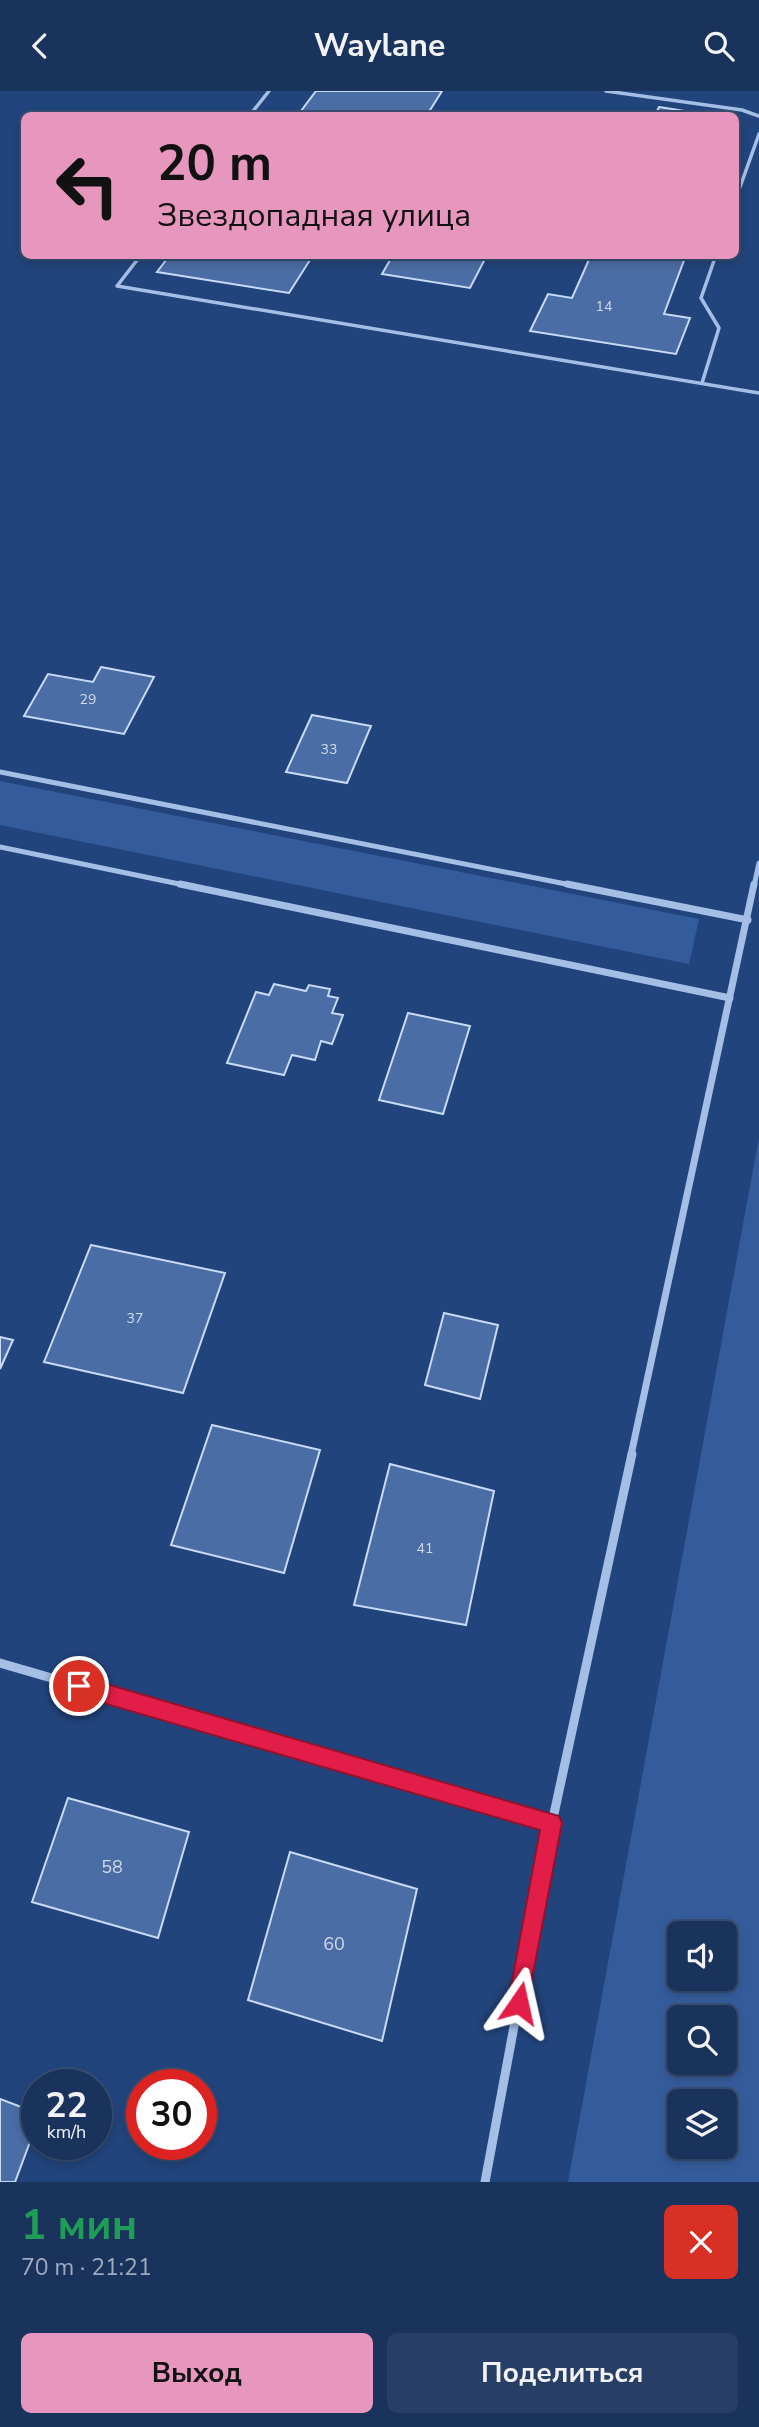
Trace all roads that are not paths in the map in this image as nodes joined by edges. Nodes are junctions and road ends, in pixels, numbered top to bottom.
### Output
1 (269, 91) edge
2 (606, 91) edge
3 (252, 112) edge
4 (759, 116) edge
5 (759, 134) edge
6 (739, 190) edge
7 (138, 259) edge
8 (715, 259) edge
9 (702, 383) junction
10 (759, 393) edge
11 (0, 772) edge
12 (0, 847) edge
13 (759, 863) edge
14 (748, 920) junction
15 (730, 997) junction
16 (0, 1663) edge
17 (552, 1823) junction
18 (485, 2182) edge

1 - 3 lane
2 - 4 lane
5 - 6 lane
7 - 9 lane
8 - 9 lane
9 - 10 lane
11 - 14 street
12 - 15 street
13 - 14 street
14 - 15 street
15 - 17 street
16 - 17 street
17 - 18 street

